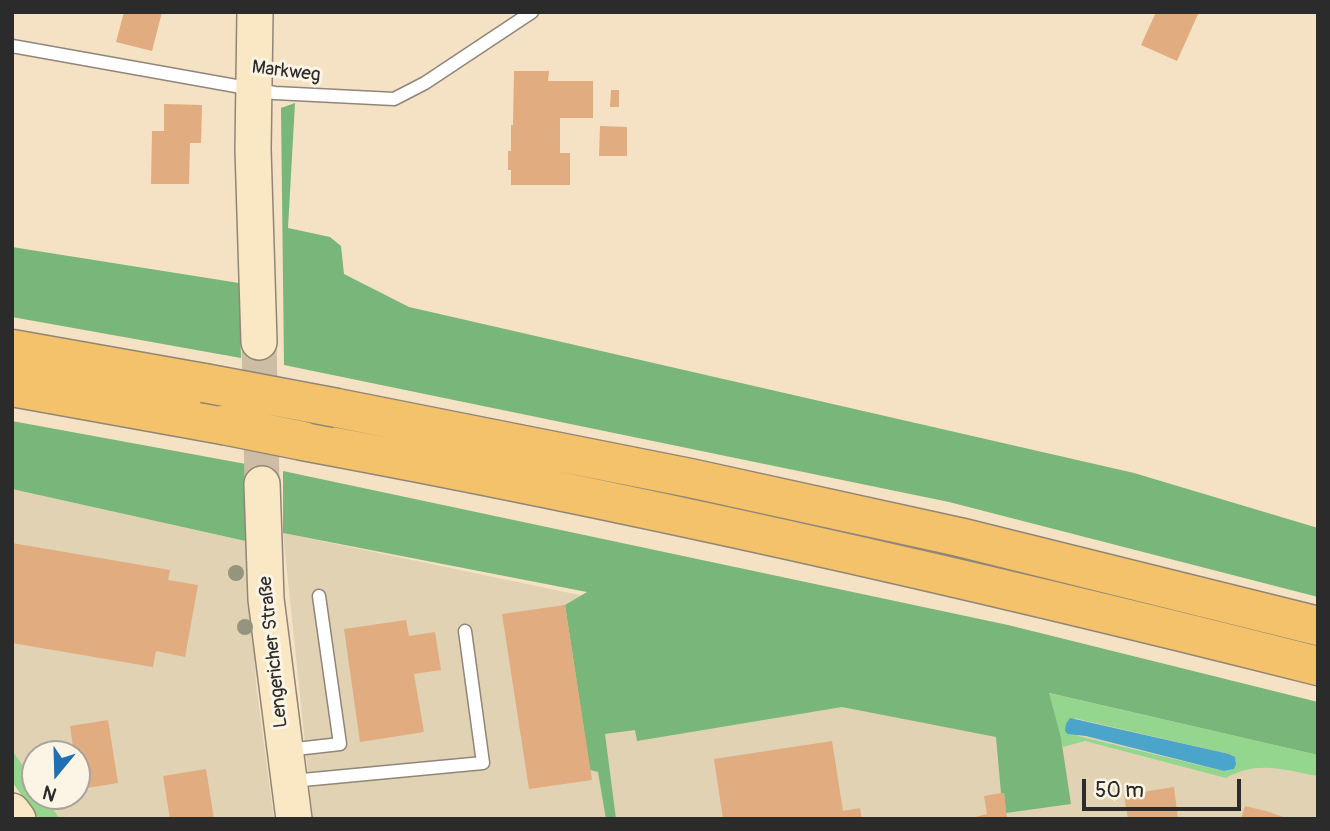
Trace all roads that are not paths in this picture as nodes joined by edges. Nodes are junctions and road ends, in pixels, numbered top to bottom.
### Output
1 (255, 12) edge
2 (533, 12) edge
3 (12, 46) edge
4 (254, 88) junction
5 (258, 342) tunnel mouth
6 (12, 349) edge
7 (12, 387) edge
8 (262, 484) tunnel mouth
9 (319, 596) dead end
10 (1318, 626) edge
11 (465, 631) dead end
12 (1318, 666) edge
13 (287, 766) junction
14 (12, 811) edge
15 (18, 819) edge
16 (294, 819) edge

1 - 4 street
2 - 4 lane, Markweg
3 - 4 lane, Markweg
4 - 5 street
6 - 10 highway, bridge
7 - 12 highway, bridge
8 - 13 street, Lengericher Straße
9 - 13 lane
11 - 13 lane
13 - 16 street, Lengericher Straße
14 - 15 street

